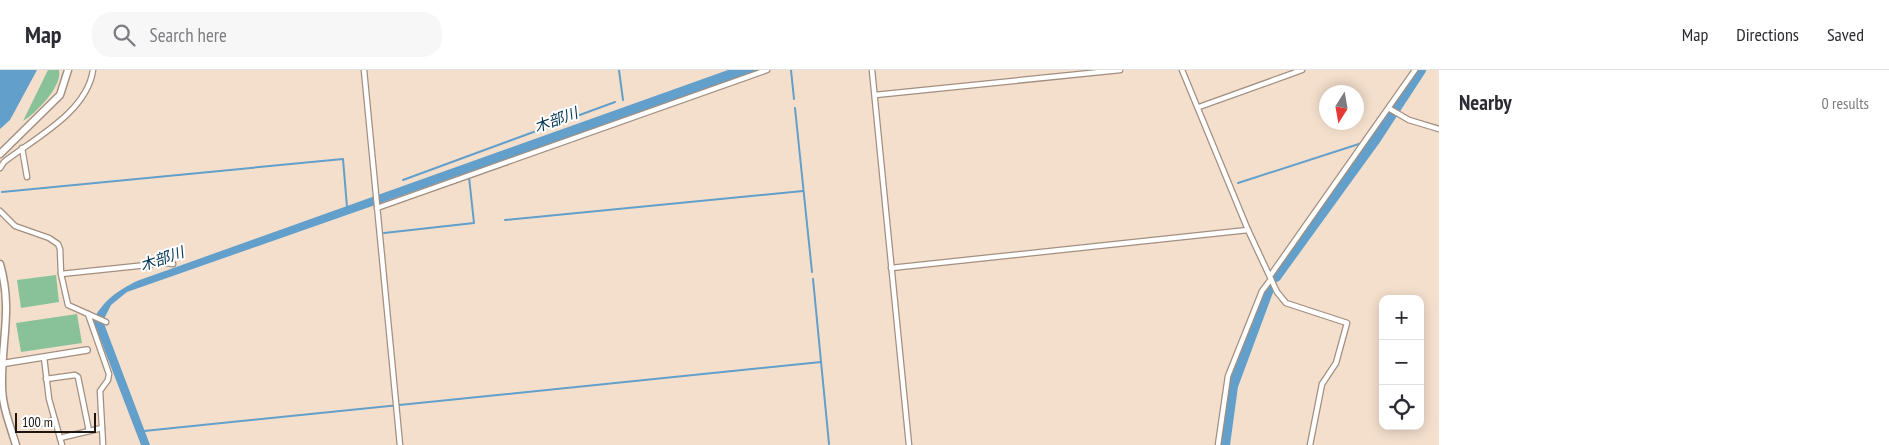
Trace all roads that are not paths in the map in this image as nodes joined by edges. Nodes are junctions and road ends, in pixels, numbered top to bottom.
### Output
1 (67, 70) edge
2 (93, 70) edge
3 (364, 70) edge
4 (767, 70) edge
5 (872, 70) edge
6 (1120, 70) edge
7 (1182, 70) edge
8 (1302, 70) edge
9 (1415, 70) edge
10 (875, 95) junction
11 (1199, 107) junction
12 (1390, 109) junction
13 (1439, 129) edge
14 (22, 148) junction
15 (0, 154) edge
16 (0, 168) edge
17 (27, 177) dead end
18 (377, 206) junction
19 (0, 211) edge
20 (1248, 230) junction
21 (0, 264) edge
22 (173, 264) dead end
23 (890, 268) junction
24 (61, 274) junction
25 (1270, 278) junction
26 (3, 298) edge
27 (88, 314) junction
28 (105, 321) dead end
29 (99, 347) junction
30 (87, 350) joint
31 (44, 357) junction
32 (1, 364) edge
33 (46, 379) junction
34 (55, 420) junction
35 (31, 426) dead end
36 (102, 428) junction
37 (89, 431) junction
38 (60, 438) junction
39 (16, 445) edge
40 (62, 445) edge
41 (103, 445) edge
42 (400, 445) edge
43 (909, 445) edge
44 (1218, 445) edge
45 (1310, 445) edge

1 - 15 main road
2 - 14 street
3 - 18 street
4 - 18 street
5 - 10 street
6 - 10 street
7 - 11 street
8 - 11 street
9 - 12 street
10 - 23 street
11 - 20 street
12 - 13 street
12 - 25 street
14 - 16 street
14 - 17 street
18 - 42 street
19 - 24 street
20 - 23 street
20 - 25 street
21 - 26 main road
22 - 24 street
23 - 43 street
24 - 27 street
25 - 44 street
25 - 45 street
26 - 32 main road
27 - 28 street
27 - 29 street
29 - 30 street
29 - 36 street
30 - 31 street
31 - 32 street
31 - 33 street
32 - 39 main road
33 - 34 street
33 - 37 street
34 - 35 street
34 - 38 street
36 - 37 street
36 - 41 street
37 - 38 street
38 - 40 street

